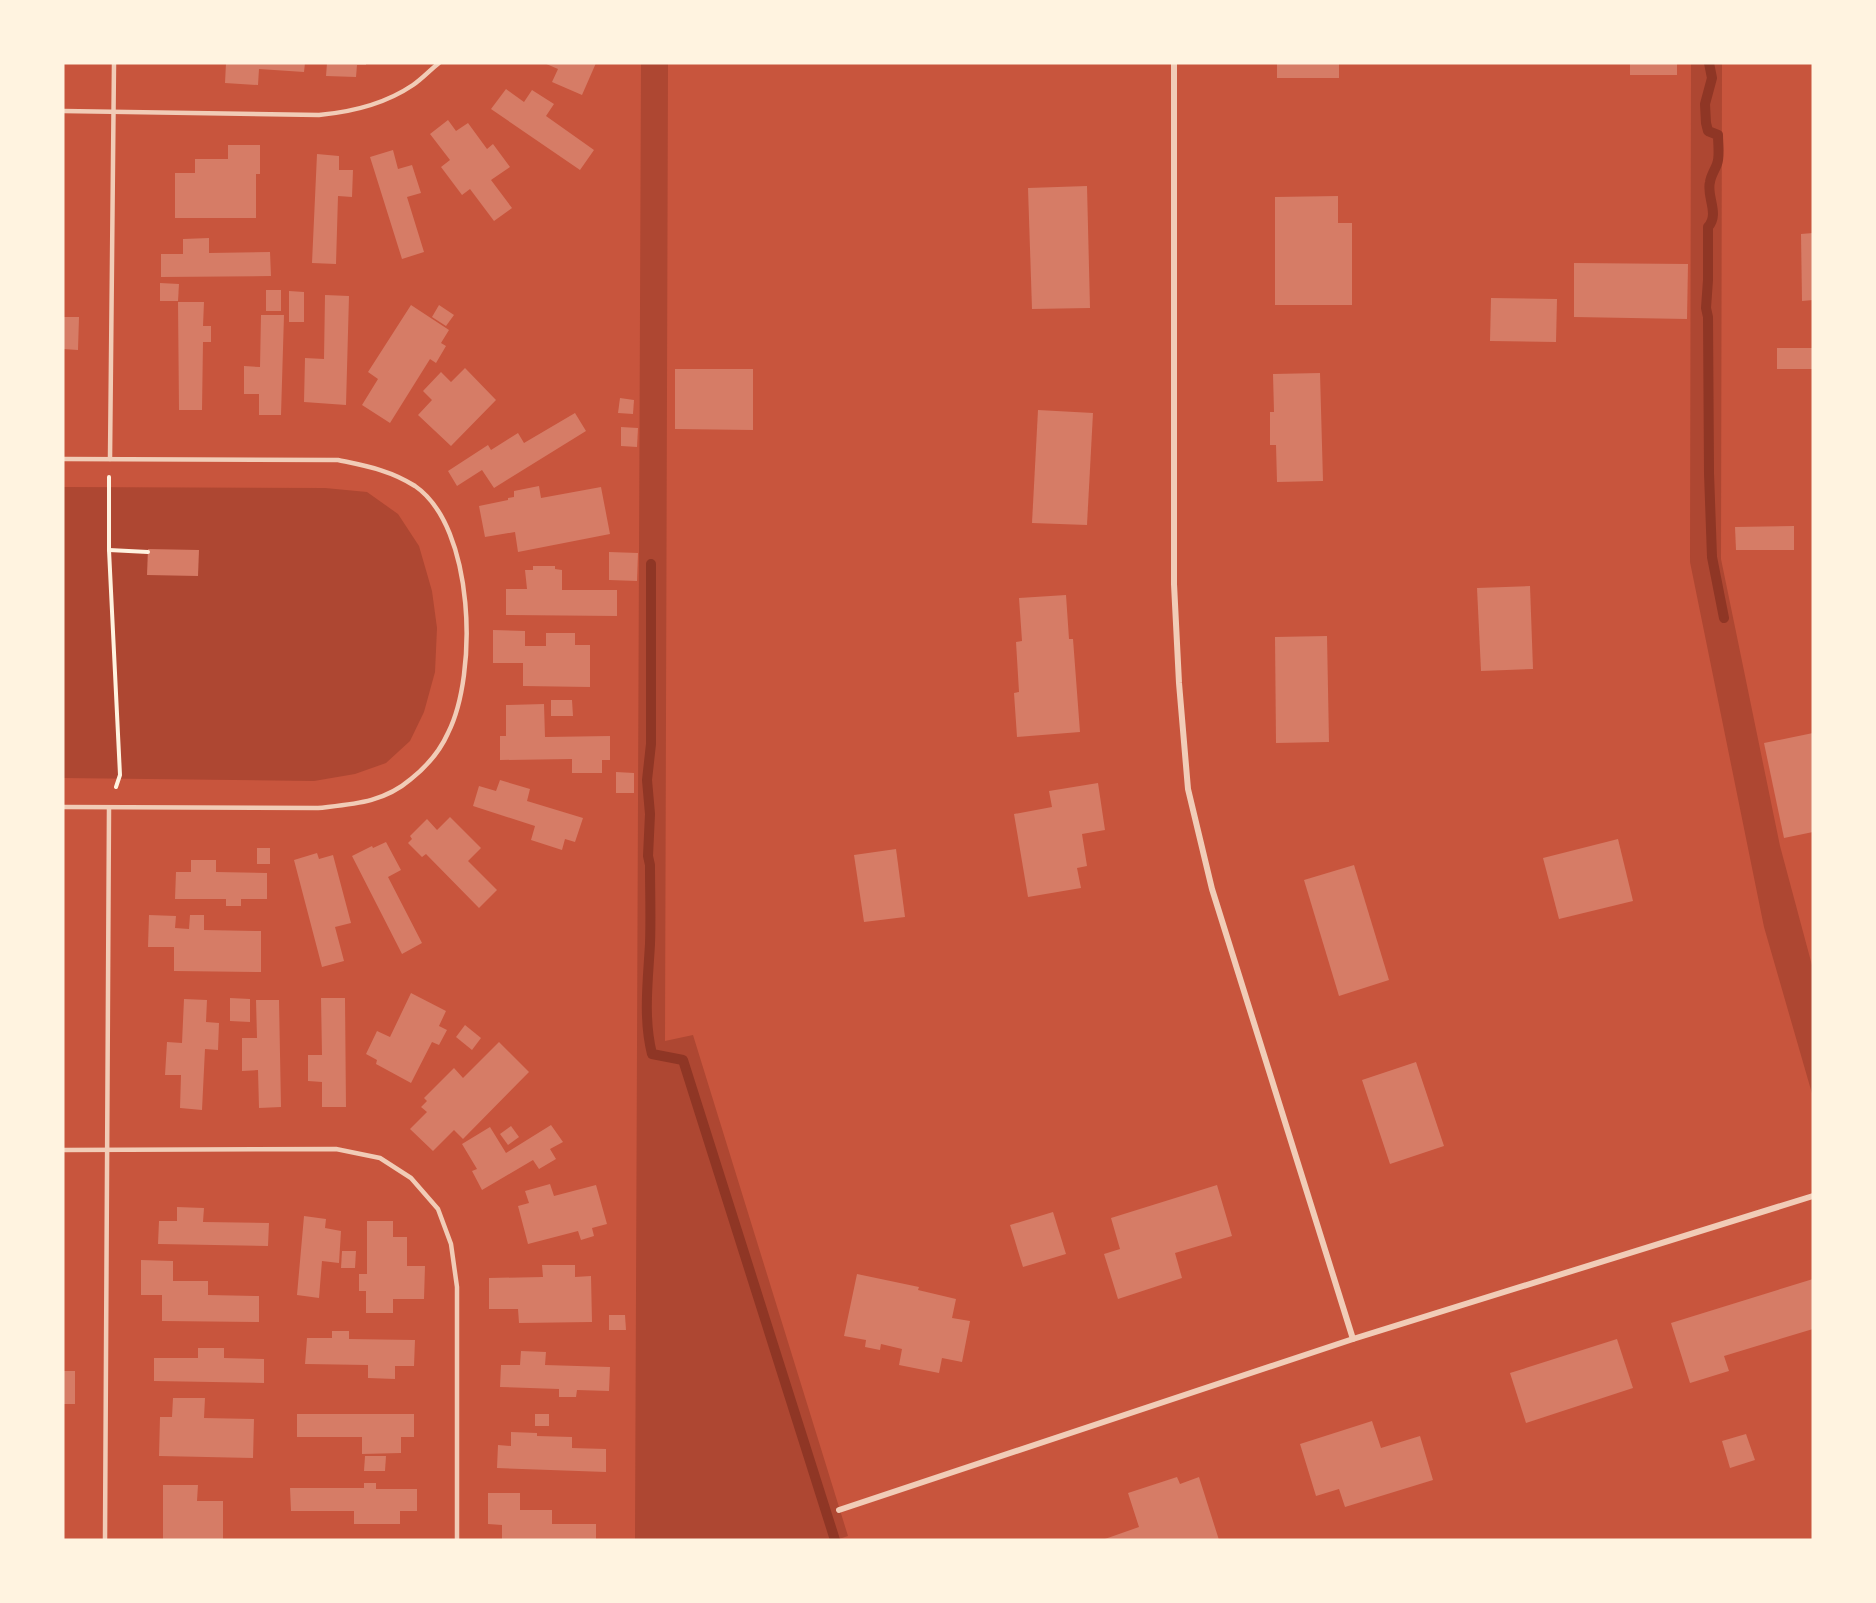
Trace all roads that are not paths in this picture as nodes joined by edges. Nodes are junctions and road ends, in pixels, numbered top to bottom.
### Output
1 (114, 63) edge
2 (439, 63) edge
3 (1174, 63) edge
4 (63, 111) edge
5 (113, 111) junction
6 (63, 459) edge
7 (111, 459) junction
8 (63, 807) edge
9 (109, 808) junction
10 (63, 1150) edge
11 (108, 1150) junction
12 (1813, 1196) edge
13 (1353, 1339) junction
14 (838, 1510) dead end
15 (105, 1540) edge
16 (457, 1540) edge

1 - 5 lane
2 - 5 lane
3 - 13 street
4 - 5 lane
5 - 7 lane
6 - 7 lane
7 - 9 lane
8 - 9 lane
9 - 11 lane
10 - 11 lane
11 - 15 lane
11 - 16 lane
12 - 13 street
13 - 14 street

